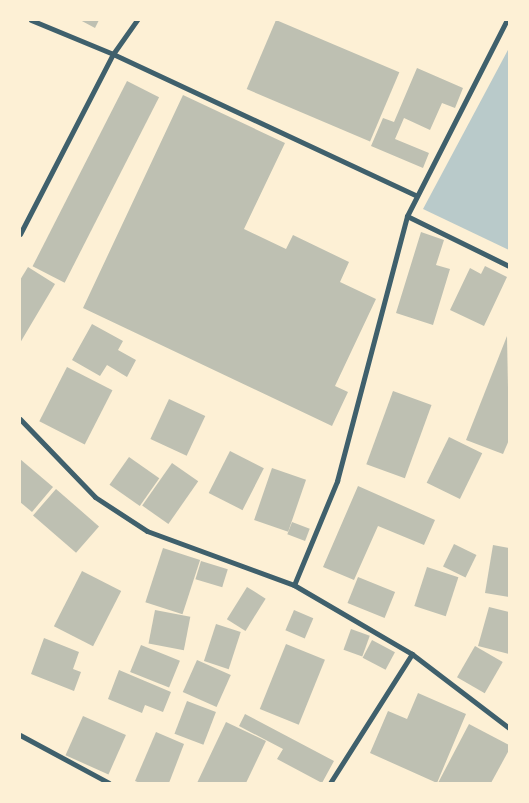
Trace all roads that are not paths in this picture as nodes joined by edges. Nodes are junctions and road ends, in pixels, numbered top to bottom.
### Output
1 (31, 20) edge
2 (137, 20) edge
3 (507, 20) edge
4 (113, 54) junction
5 (416, 195) junction
6 (407, 216) junction
7 (20, 234) edge
8 (509, 266) edge
9 (20, 419) edge
10 (294, 585) junction
11 (412, 654) junction
12 (509, 728) edge
13 (20, 735) edge
14 (109, 783) edge
15 (330, 783) edge

1 - 4 street
2 - 4 street
3 - 5 street
4 - 5 street
4 - 7 street
5 - 6 street
6 - 8 street
6 - 10 street
9 - 10 street
10 - 11 street
11 - 12 street
11 - 15 street
13 - 14 street

